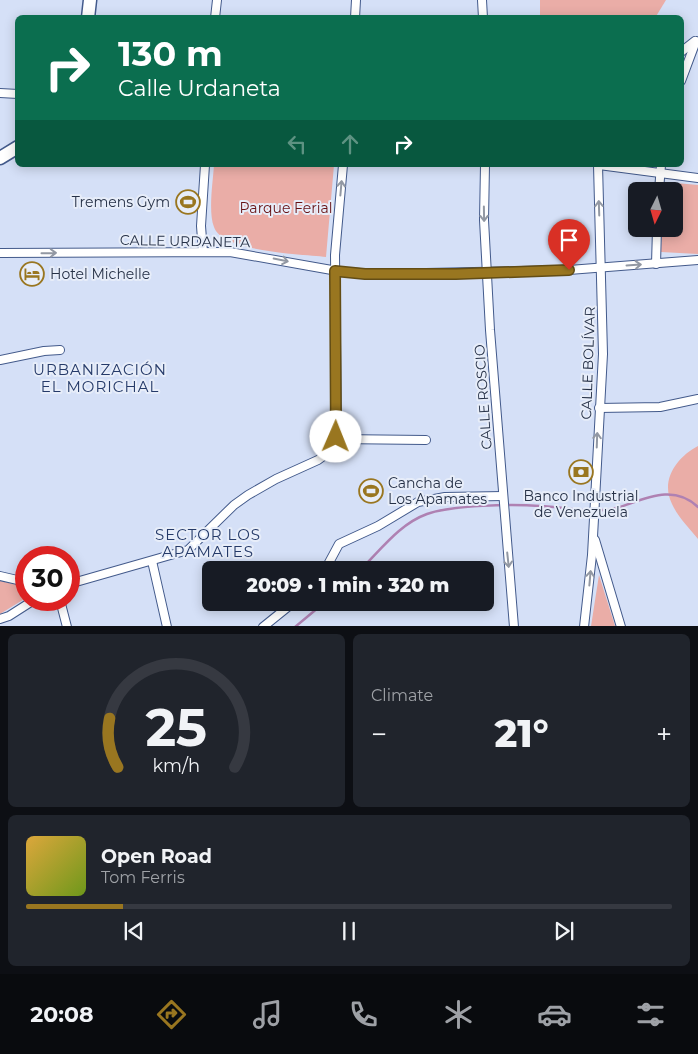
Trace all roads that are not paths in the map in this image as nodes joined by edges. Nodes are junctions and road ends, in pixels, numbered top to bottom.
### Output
1 (90, 0) edge
2 (217, 0) edge
3 (356, 0) edge
4 (482, 0) edge
5 (88, 15) edge
6 (215, 15) edge
7 (355, 15) edge
8 (483, 15) edge
9 (697, 40) edge
10 (684, 50) edge
11 (684, 73) edge
12 (0, 93) edge
13 (15, 94) edge
14 (15, 149) edge
15 (0, 158) edge
16 (205, 167) edge
17 (343, 167) edge
18 (484, 167) edge
19 (598, 167) edge
20 (629, 167) edge
21 (660, 169) edge
22 (698, 178) edge
23 (659, 182) edge
24 (657, 238) edge
25 (203, 252) junction
26 (0, 253) edge
27 (698, 260) edge
28 (656, 264) junction
29 (602, 268) junction
30 (335, 271) junction
31 (487, 272) junction
32 (60, 350) dead end
33 (0, 360) edge
34 (698, 399) edge
35 (599, 408) junction
36 (336, 439) junction
37 (426, 440) dead end
38 (503, 499) junction
39 (593, 532) junction
40 (152, 561) junction
41 (330, 561) edge
42 (0, 576) edge
43 (15, 579) edge
44 (80, 581) edge
45 (15, 611) edge
46 (63, 611) edge
47 (282, 611) edge
48 (0, 620) edge
49 (67, 626) edge
50 (167, 626) edge
51 (263, 626) edge
52 (514, 626) edge
53 (584, 626) edge
54 (620, 626) edge

1 - 5 highway
2 - 6 street
3 - 7 street
4 - 8 street
9 - 10 street
9 - 11 street
12 - 13 street
14 - 15 highway
16 - 25 street
30 -> 17 street
18 -> 31 street, CALLE ROSCIO
29 -> 19 street, CALLE BOLÍVAR
20 - 21 street
21 - 22 street
21 - 23 street
24 - 28 street
26 -> 25 street, CALLE URDANETA
25 -> 30 street, CALLE URDANETA
27 - 28 street, CALLE URDANETA
29 -> 28 street, CALLE URDANETA
29 - 31 street, CALLE URDANETA
29 - 35 street, CALLE BOLÍVAR
30 - 31 street, CALLE URDANETA
30 - 36 street
31 - 38 street, CALLE ROSCIO
32 - 33 street
34 - 35 street
39 -> 35 street, CALLE BOLÍVAR
36 - 37 street
36 - 40 street
38 - 41 street
38 -> 52 street, CALLE ROSCIO
53 -> 39 street, CALLE BOLÍVAR
39 - 54 street, CALLE BOLÍVAR
40 - 44 street
40 - 50 street
42 - 43 street
45 - 48 street
46 - 49 street
47 - 51 street

